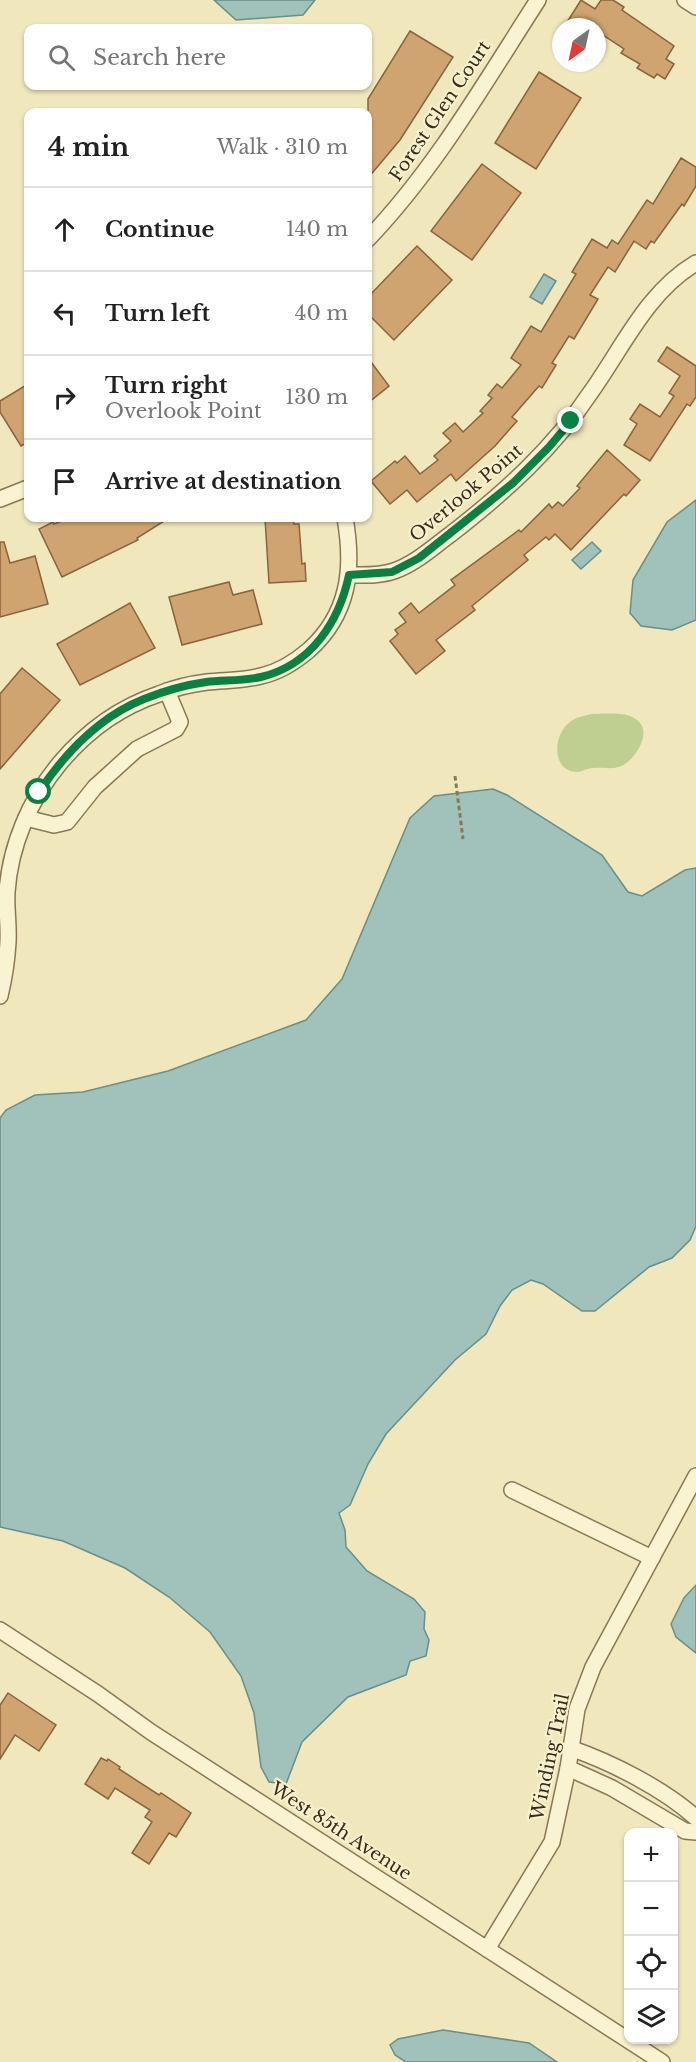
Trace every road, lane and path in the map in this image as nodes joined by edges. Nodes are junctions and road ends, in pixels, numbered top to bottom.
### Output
1 (538, 0) edge
2 (685, 0) edge
3 (696, 7) edge
4 (372, 235) edge
5 (696, 263) edge
6 (24, 490) edge
7 (0, 499) edge
8 (346, 522) edge
9 (349, 575) junction
10 (167, 691) junction
11 (455, 776) dead end
12 (26, 818) junction
13 (463, 839) dead end
14 (2, 974) edge
15 (0, 996) edge
16 (696, 1476) edge
17 (512, 1490) dead end
18 (652, 1558) junction
19 (0, 1630) edge
20 (570, 1748) junction
21 (568, 1768) junction
22 (696, 1818) edge
23 (696, 1832) edge
24 (487, 1949) junction
25 (662, 2062) edge

1 - 4 street, Forest Glen Court
2 - 3 street
5 - 9 street, Overlook Point
6 - 7 street
8 - 9 street
9 - 10 street
10 - 12 street
10 - 12 street
11 - 13 path
12 - 14 street
14 - 15 street
16 - 18 street, Winding Trail
17 - 18 street
18 - 20 street, Winding Trail
19 - 24 street, West 85th Avenue
20 - 21 street, Winding Trail
20 - 22 street
21 - 23 street
21 - 24 street, Winding Trail
24 - 25 street, West 85th Avenue

